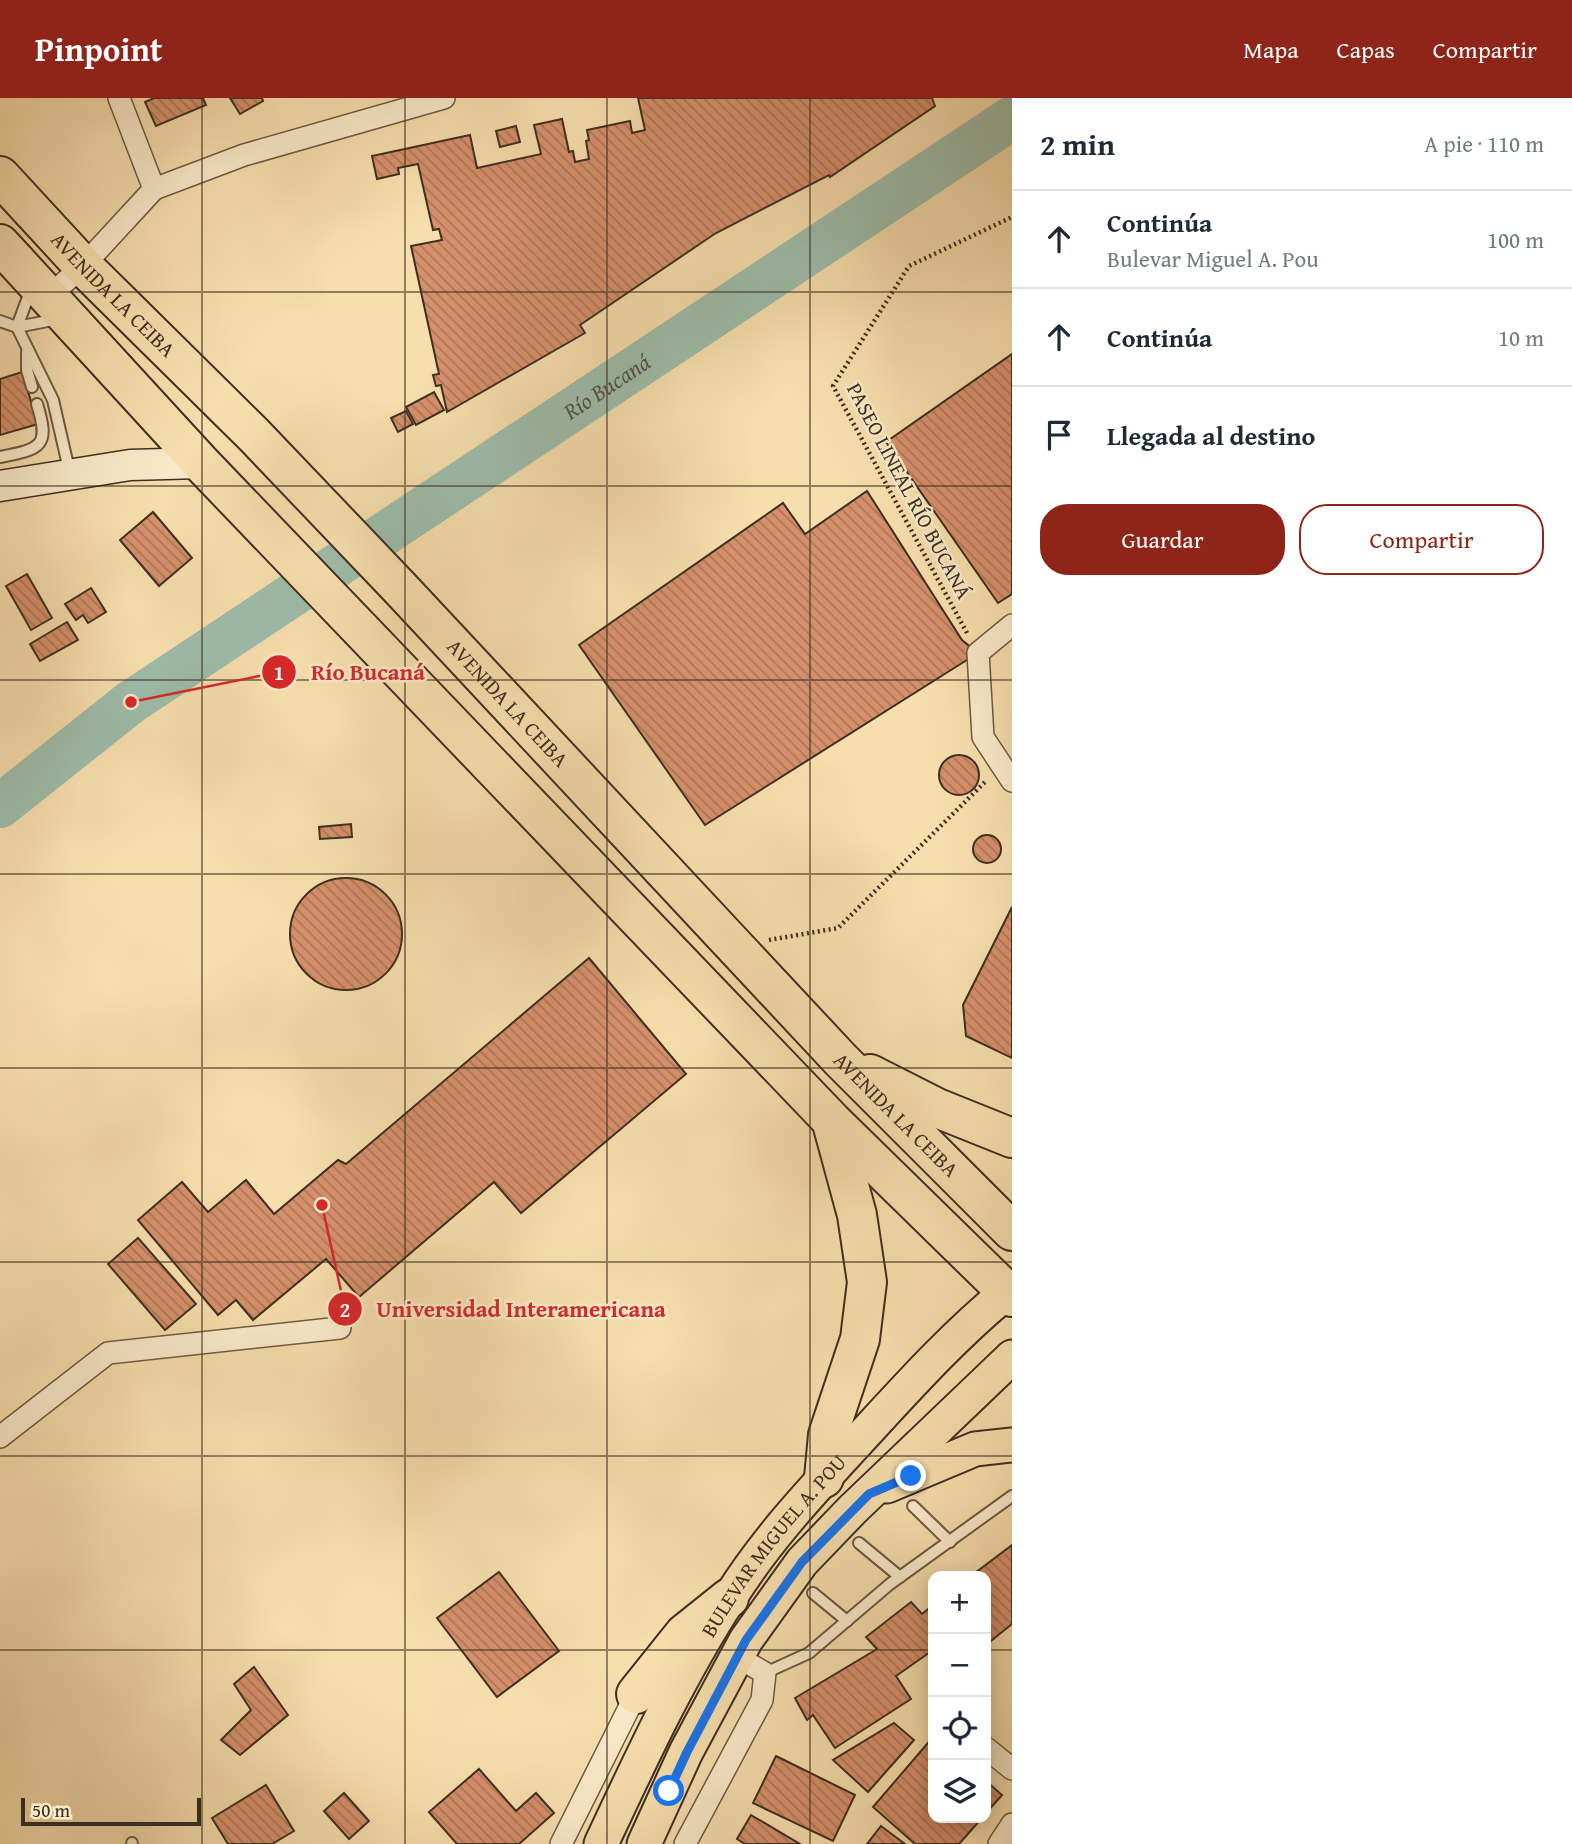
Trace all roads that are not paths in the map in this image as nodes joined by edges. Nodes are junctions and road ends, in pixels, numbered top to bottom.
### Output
1 (119, 98) edge
2 (444, 98) edge
3 (0, 176) edge
4 (154, 189) junction
5 (0, 244) edge
6 (83, 266) junction
7 (51, 298) junction
8 (0, 321) edge
9 (17, 327) junction
10 (27, 350) junction
11 (32, 387) dead end
12 (37, 404) dead end
13 (60, 428) junction
14 (45, 429) junction
15 (0, 457) edge
16 (205, 466) junction
17 (70, 474) junction
18 (0, 486) edge
19 (1012, 625) edge
20 (1007, 774) edge
21 (840, 1059) junction
22 (832, 1121) junction
23 (1012, 1138) edge
24 (1012, 1231) edge
25 (1010, 1292) edge
26 (340, 1328) dead end
27 (1012, 1357) edge
28 (0, 1437) edge
29 (1012, 1445) edge
30 (824, 1478) junction
31 (869, 1494) junction
32 (1012, 1496) edge
33 (913, 1506) dead end
34 (950, 1542) junction
35 (859, 1543) dead end
36 (900, 1577) junction
37 (813, 1592) dead end
38 (729, 1598) junction
39 (847, 1621) junction
40 (751, 1665) junction
41 (636, 1694) joint
42 (991, 1752) edge
43 (1012, 1769) edge
44 (1012, 1824) edge
45 (561, 1844) edge
46 (601, 1844) edge
47 (644, 1844) edge
48 (685, 1844) edge
49 (999, 1844) edge

1 - 4 street
2 - 4 street
3 - 6 highway, AVENIDA LA CEIBA
4 - 6 street
5 - 7 highway
6 - 7 street
6 - 21 highway, AVENIDA LA CEIBA
7 - 9 lane
7 - 9 lane
7 - 16 highway
8 - 9 lane
9 - 10 lane
10 - 11 lane
10 - 13 lane
12 - 14 lane
13 - 14 lane
13 - 17 lane
14 - 15 lane
16 - 17 street
16 - 22 highway
17 - 18 street
19 - 20 street
21 - 23 highway
21 - 24 highway, AVENIDA LA CEIBA
22 - 25 highway
22 - 30 highway
25 - 30 main road, BULEVAR MIGUEL A. POU
26 - 28 street
27 - 31 main road, BULEVAR MIGUEL A. POU
29 - 31 main road
30 - 38 main road, BULEVAR MIGUEL A. POU
31 - 40 main road, BULEVAR MIGUEL A. POU
32 - 34 lane
33 - 34 lane
34 - 36 lane
35 - 36 lane
36 - 39 lane
37 - 39 lane
38 - 41 highway
38 - 46 main road, BULEVAR MIGUEL A. POU
39 - 40 lane
40 - 47 main road, BULEVAR MIGUEL A. POU
40 - 48 street
41 - 45 street
42 - 43 street
44 - 49 street

